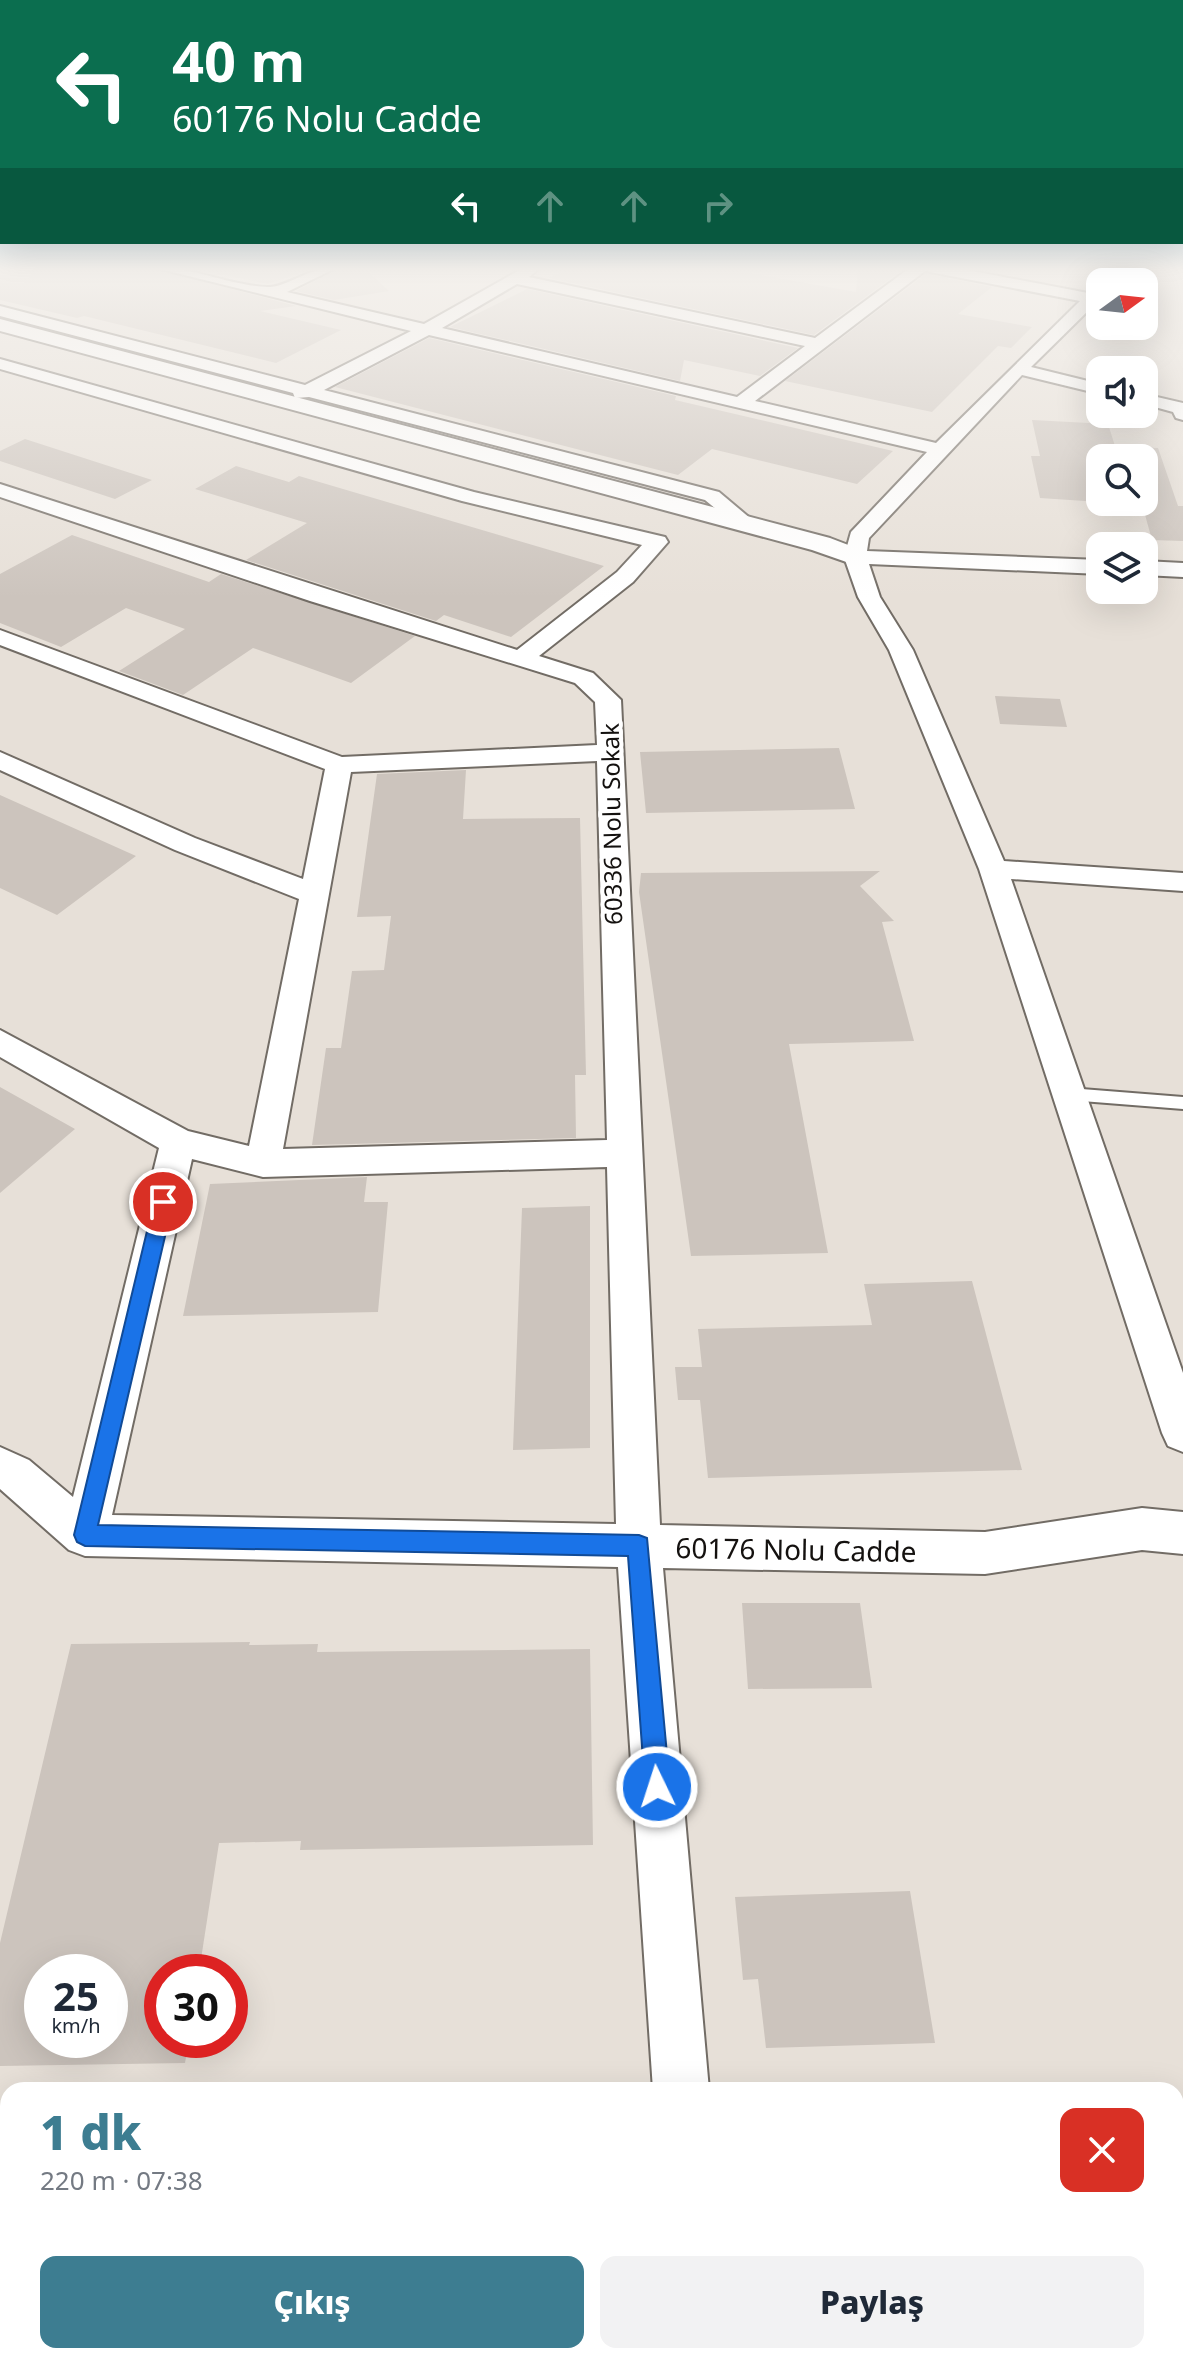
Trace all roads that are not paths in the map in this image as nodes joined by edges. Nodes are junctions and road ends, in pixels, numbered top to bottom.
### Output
1 (34, 377) edge
2 (47, 377) edge
3 (134, 377) edge
4 (196, 377) edge
5 (262, 377) edge
6 (336, 377) edge
7 (624, 377) edge
8 (774, 377) edge
9 (1010, 377) edge
10 (1052, 377) edge
11 (1086, 386) edge
12 (13, 387) dead end
13 (312, 390) junction
14 (285, 401) junction
15 (1158, 402) edge
16 (739, 404) junction
17 (1183, 413) edge
18 (942, 450) junction
19 (0, 490) edge
20 (746, 524) junction
21 (855, 557) junction
22 (1086, 566) edge
23 (1158, 569) edge
24 (1183, 570) edge
25 (0, 637) edge
26 (522, 658) junction
27 (610, 752) junction
28 (0, 760) edge
29 (339, 765) junction
30 (993, 869) junction
31 (1183, 882) edge
32 (314, 894) junction
33 (0, 1042) edge
34 (1069, 1094) junction
35 (1183, 1103) edge
36 (178, 1142) junction
37 (623, 1153) junction
38 (263, 1163) junction
39 (1183, 1433) edge
40 (0, 1466) edge
41 (1183, 1533) edge
42 (85, 1535) junction
43 (639, 1545) junction
44 (680, 2082) edge

1 - 12 street
2 - 26 street
3 - 21 street
4 - 14 street
5 - 13 street
6 - 13 street
7 - 16 street
8 - 16 street
9 - 18 street
10 - 11 street
13 - 14 street
13 - 20 street
14 - 20 street
15 - 17 street
16 - 18 street
18 - 21 street
19 - 26 street, 60336 Nolu Sokak
20 - 21 street
21 - 22 street
21 - 30 street
23 - 24 street
25 - 29 street
26 - 27 street, 60336 Nolu Sokak
27 - 29 street
27 - 37 street, 60336 Nolu Sokak
28 - 32 street
29 - 32 street
30 - 31 street
30 - 34 street
32 - 38 street
33 - 36 street
34 - 35 lane
34 - 39 street
36 - 38 street
36 - 42 street
37 - 38 street
37 - 43 street, 60336 Nolu Sokak
40 - 42 street
41 - 43 street, 60176 Nolu Cadde
42 - 43 street, 60176 Nolu Cadde
43 - 44 street, 60336 Nolu Sokak

